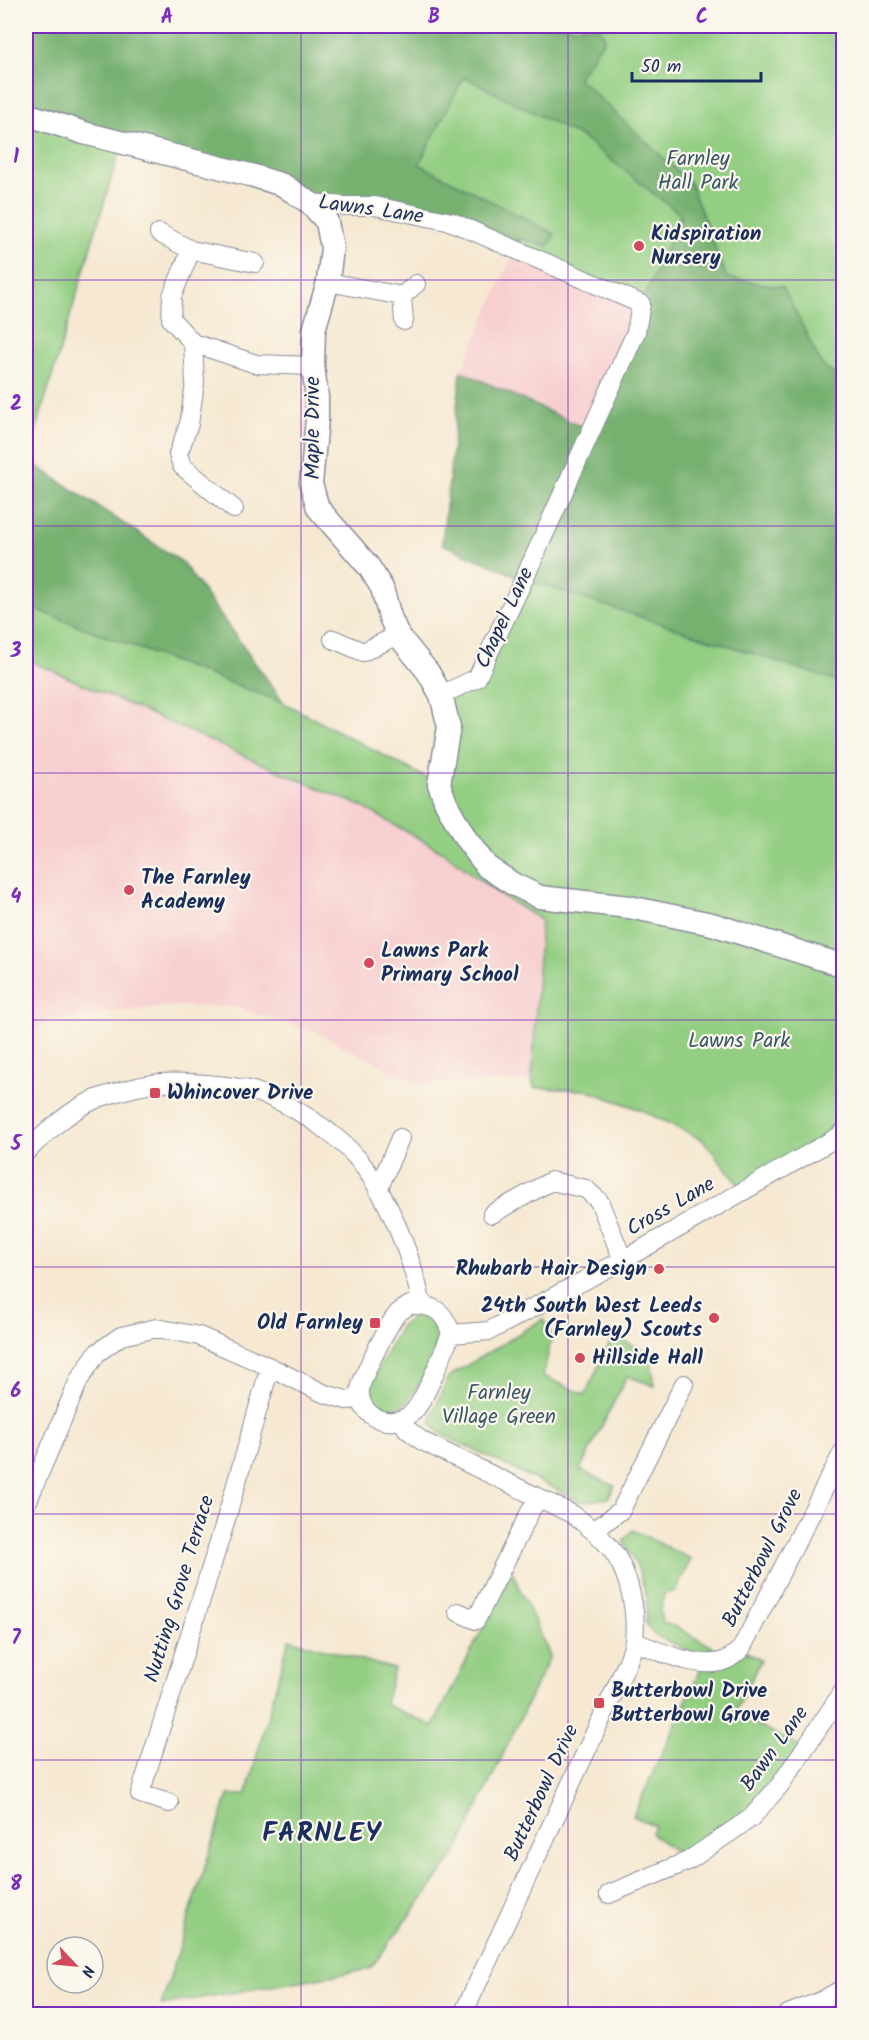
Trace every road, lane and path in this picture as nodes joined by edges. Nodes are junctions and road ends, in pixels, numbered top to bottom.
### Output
1 (26, 114) edge
2 (310, 202) junction
3 (159, 233) dead end
4 (191, 250) junction
5 (255, 263) dead end
6 (328, 282) junction
7 (416, 284) dead end
8 (402, 296) junction
9 (641, 304) joint
10 (404, 321) dead end
11 (193, 343) junction
12 (313, 366) junction
13 (234, 509) dead end
14 (398, 635) junction
15 (333, 639) dead end
16 (441, 695) junction
17 (843, 966) edge
18 (843, 1135) edge
19 (400, 1138) dead end
20 (26, 1152) edge
21 (378, 1190) junction
22 (492, 1214) dead end
23 (623, 1260) junction
24 (422, 1305) junction
25 (452, 1334) junction
26 (270, 1367) junction
27 (684, 1384) dead end
28 (361, 1399) junction
29 (401, 1420) junction
30 (843, 1450) edge
31 (537, 1498) junction
32 (26, 1505) edge
33 (594, 1531) junction
34 (458, 1612) dead end
35 (634, 1642) junction
36 (843, 1690) edge
37 (169, 1803) dead end
38 (609, 1894) dead end
39 (843, 1988) edge
40 (463, 2014) edge
41 (788, 2014) edge

1 - 2 street, Lawns Lane
2 - 6 street, Maple Drive
2 - 9 street, Lawns Lane
3 - 4 street
4 - 5 street
4 - 11 street
6 - 8 street
6 - 12 street, Maple Drive
7 - 8 street
8 - 10 street
9 - 16 street, Chapel Lane
11 - 12 street
11 - 13 street
12 - 14 street, Maple Drive
14 - 15 street
14 - 16 street, Maple Drive
16 - 17 street
18 - 23 street, Cross Lane
19 - 21 street
20 - 21 street
21 - 24 street
22 - 23 street
23 - 25 street, Cross Lane
24 - 25 street
24 - 28 street
25 - 29 street
26 - 28 street
26 - 32 street
26 - 37 street, Nutting Grove Terrace
27 - 33 street
28 - 29 street
29 - 31 street, Butterbowl Drive
30 - 35 street, Butterbowl Grove
31 - 33 street, Butterbowl Drive
31 - 34 street
33 - 35 street, Butterbowl Drive
35 - 40 street, Butterbowl Drive
36 - 38 street, Bawn Lane
39 - 41 street

